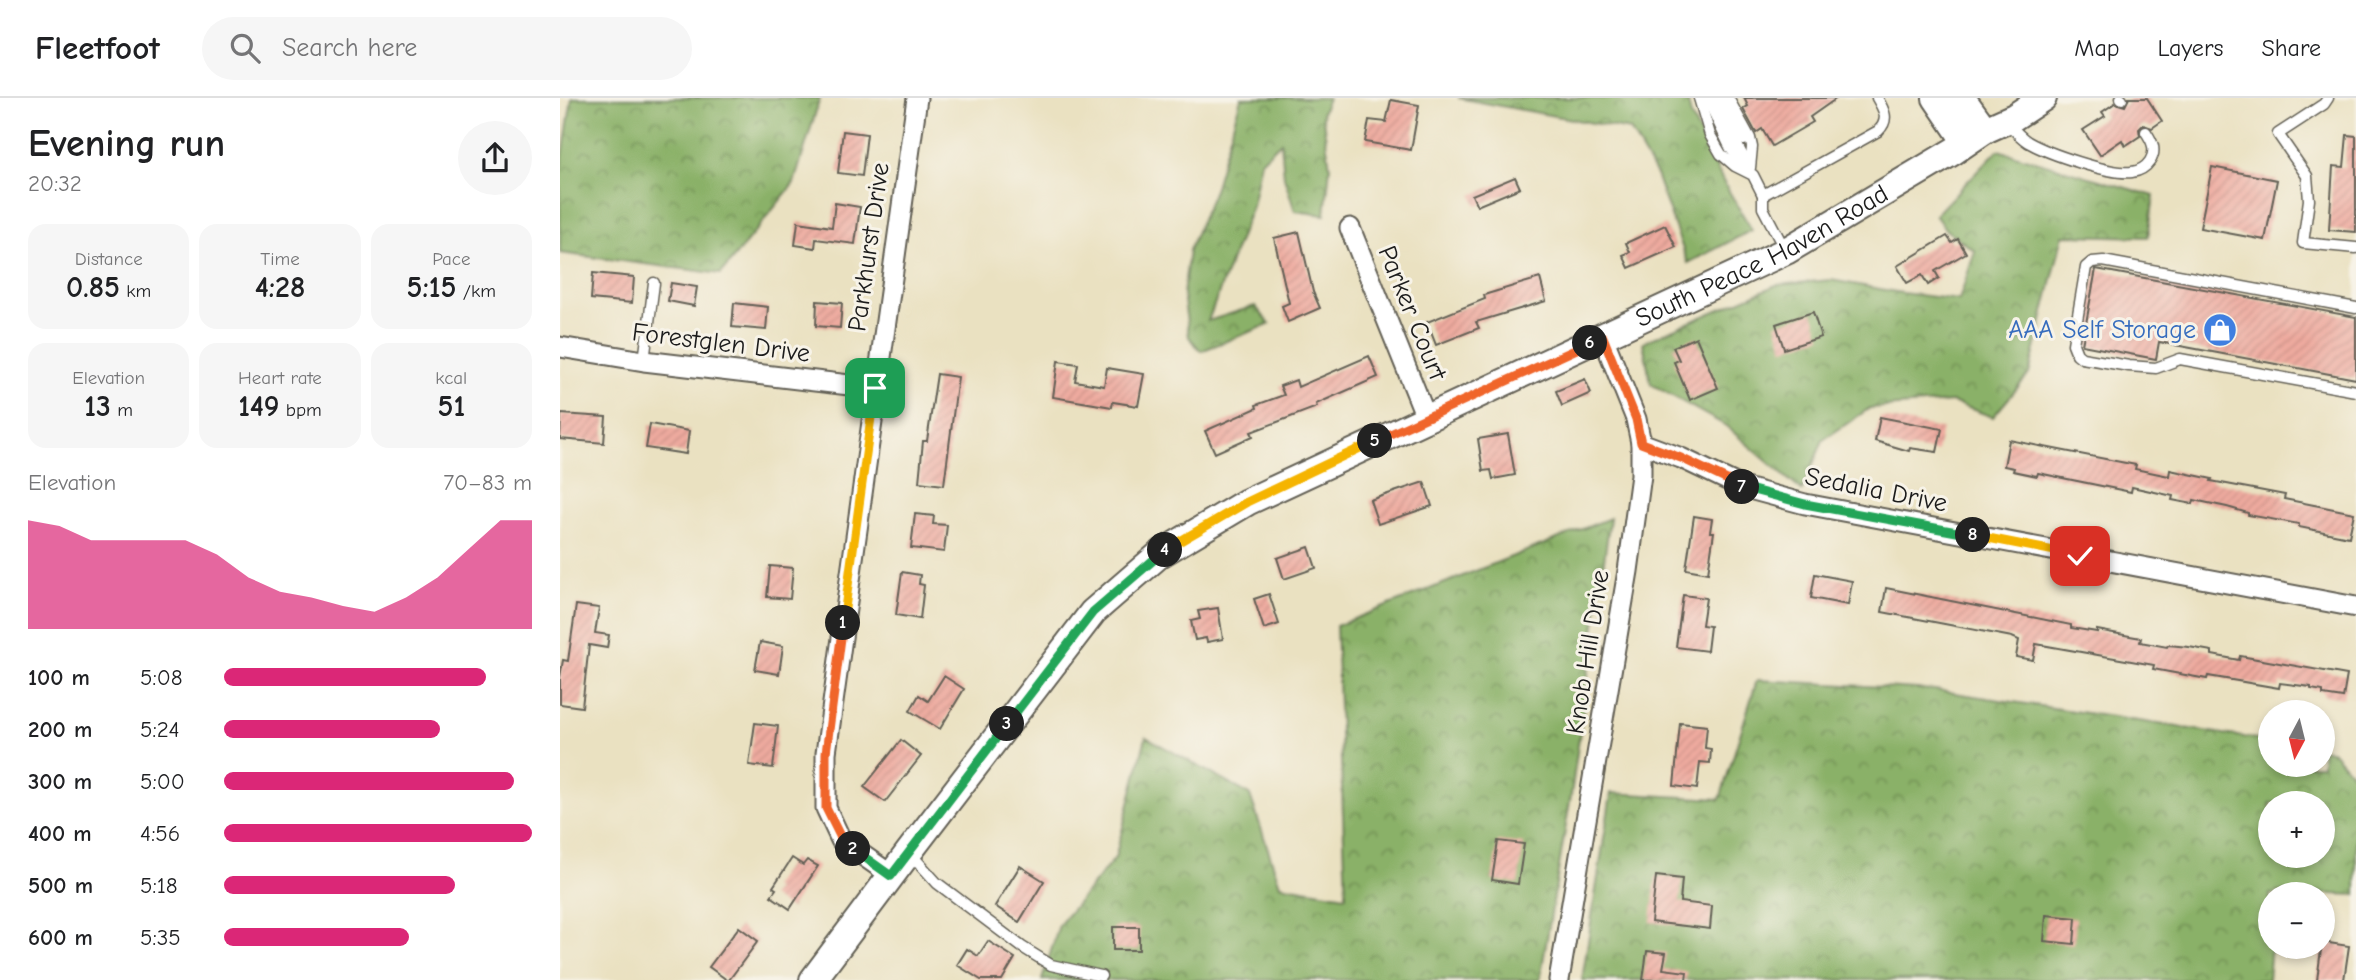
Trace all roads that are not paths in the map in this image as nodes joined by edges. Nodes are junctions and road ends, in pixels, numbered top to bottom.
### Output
1 (917, 98) edge
2 (1699, 98) edge
3 (1707, 98) edge
4 (1713, 98) edge
5 (1720, 98) edge
6 (1728, 98) edge
7 (1734, 98) edge
8 (1877, 98) edge
9 (1936, 98) edge
10 (1962, 98) edge
11 (2043, 98) edge
12 (2328, 98) edge
13 (1996, 121) edge
14 (2146, 132) dead end
15 (1751, 171) junction
16 (1763, 195) junction
17 (1350, 228) dead end
18 (2356, 248) edge
19 (1786, 251) junction
20 (654, 283) dead end
21 (2356, 308) edge
22 (1603, 337) junction
23 (560, 347) edge
24 (644, 361) junction
25 (875, 388) junction
26 (2356, 391) edge
27 (1426, 417) junction
28 (1641, 443) junction
29 (2356, 607) edge
30 (909, 852) junction
31 (891, 876) junction
32 (1101, 976) dead end
33 (813, 980) edge
34 (1559, 980) edge

1 - 25 street, Parkhurst Drive
2 - 15 lane
3 - 15 lane
4 - 15 lane
5 - 15 lane
6 - 15 lane
7 - 15 lane
8 - 16 lane
9 - 13 main road
10 - 13 main road
11 - 13 main road, South Peace Haven Road
12 - 18 lane
13 - 14 lane
13 - 19 main road, South Peace Haven Road
15 - 16 lane
16 - 19 lane
17 - 27 street, Parker Court
19 - 22 main road, South Peace Haven Road
20 - 24 lane
21 - 26 lane
22 - 27 main road, South Peace Haven Road
22 - 28 street, Knob Hill Drive
23 - 24 street, Forestglen Drive
24 - 25 street, Forestglen Drive
25 - 31 street, Parkhurst Drive
27 - 30 main road, South Peace Haven Road
28 - 29 street, Sedalia Drive
28 - 34 street, Knob Hill Drive
30 - 31 main road, South Peace Haven Road
30 - 32 lane
31 - 33 main road, South Peace Haven Road

